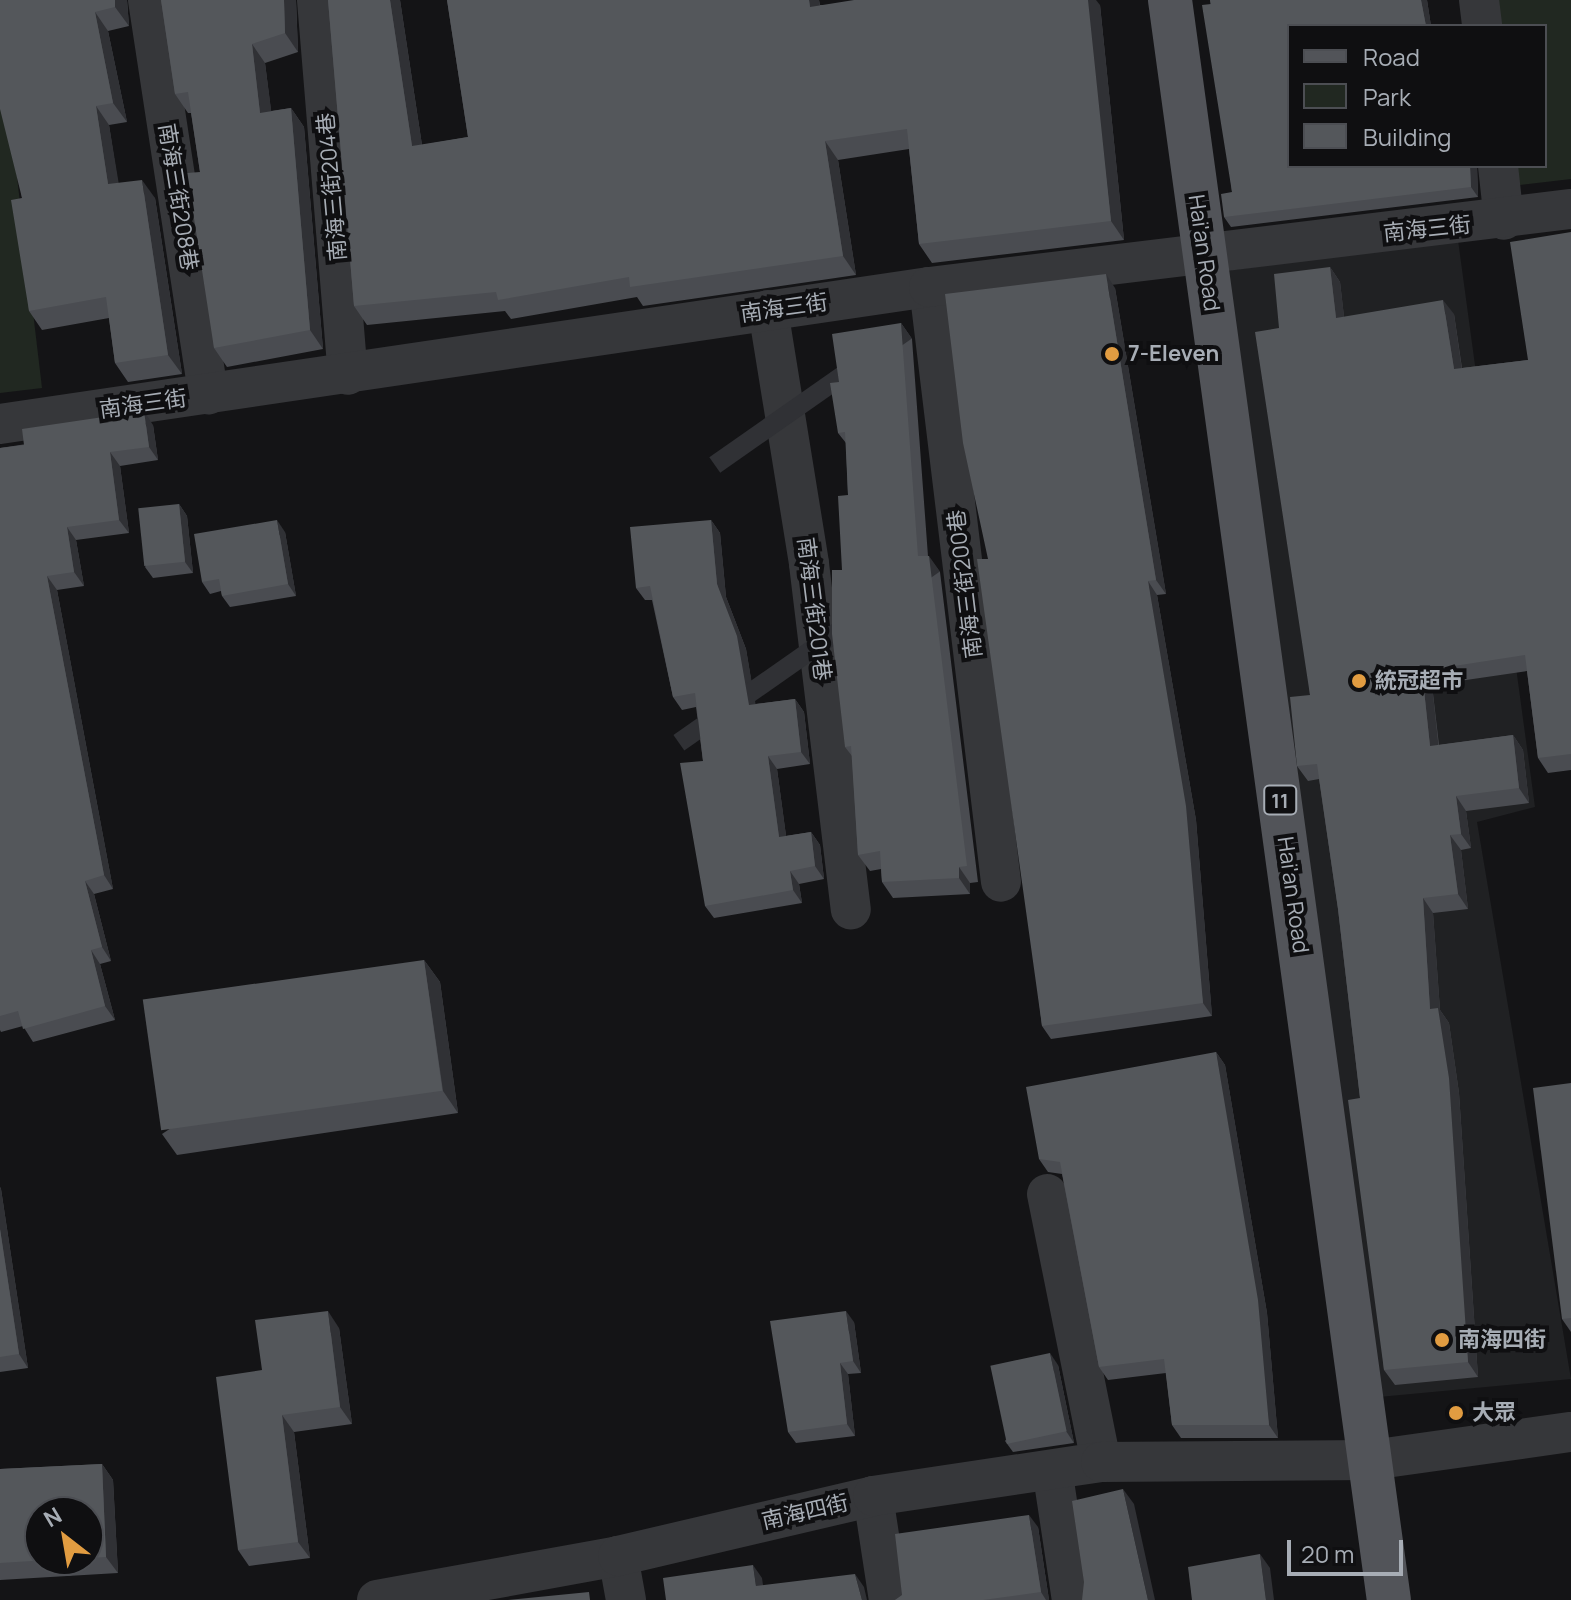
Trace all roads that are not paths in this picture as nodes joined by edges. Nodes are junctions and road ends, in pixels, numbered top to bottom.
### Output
1 (148, 0) edge
2 (317, 0) edge
3 (1170, 0) edge
4 (1479, 0) edge
5 (1482, 24) edge
6 (1498, 168) edge
7 (1571, 209) edge
8 (1504, 220) junction
9 (1204, 254) junction
10 (929, 287) junction
11 (768, 310) junction
12 (348, 375) junction
13 (208, 394) junction
14 (0, 424) edge
15 (1001, 882) dead end
16 (851, 909) dead end
17 (1047, 1194) dead end
18 (1571, 1432) edge
19 (1371, 1460) junction
20 (1101, 1462) junction
21 (1053, 1475) junction
22 (873, 1496) junction
23 (618, 1556) junction
24 (461, 1594) edge
25 (377, 1600) edge
26 (626, 1600) edge
27 (889, 1600) edge
28 (1072, 1600) edge
29 (1389, 1600) edge

1 - 13 street, 南海三街208巷
2 - 12 street, 南海三街204巷
3 - 9 main road, Hai'an Road / 11
4 - 5 street
6 - 8 street
7 - 8 street, 南海三街
8 - 9 street, 南海三街
9 - 10 street, 南海三街
9 - 19 main road, Hai'an Road / 11
10 - 11 street, 南海三街
10 - 15 street, 南海三街200巷
11 - 12 street, 南海三街
11 - 16 street, 南海三街201巷
12 - 13 street, 南海三街
13 - 14 street, 南海三街
17 - 20 street
18 - 19 street, 南海四街
19 - 20 street, 南海四街
19 - 29 main road, Hai'an Road / 11
20 - 21 street, 南海四街
21 - 22 street, 南海四街
21 - 28 street
22 - 23 street, 南海四街
22 - 27 street
23 - 24 street, 南海四街
23 - 26 street
24 - 25 street, 南海四街

